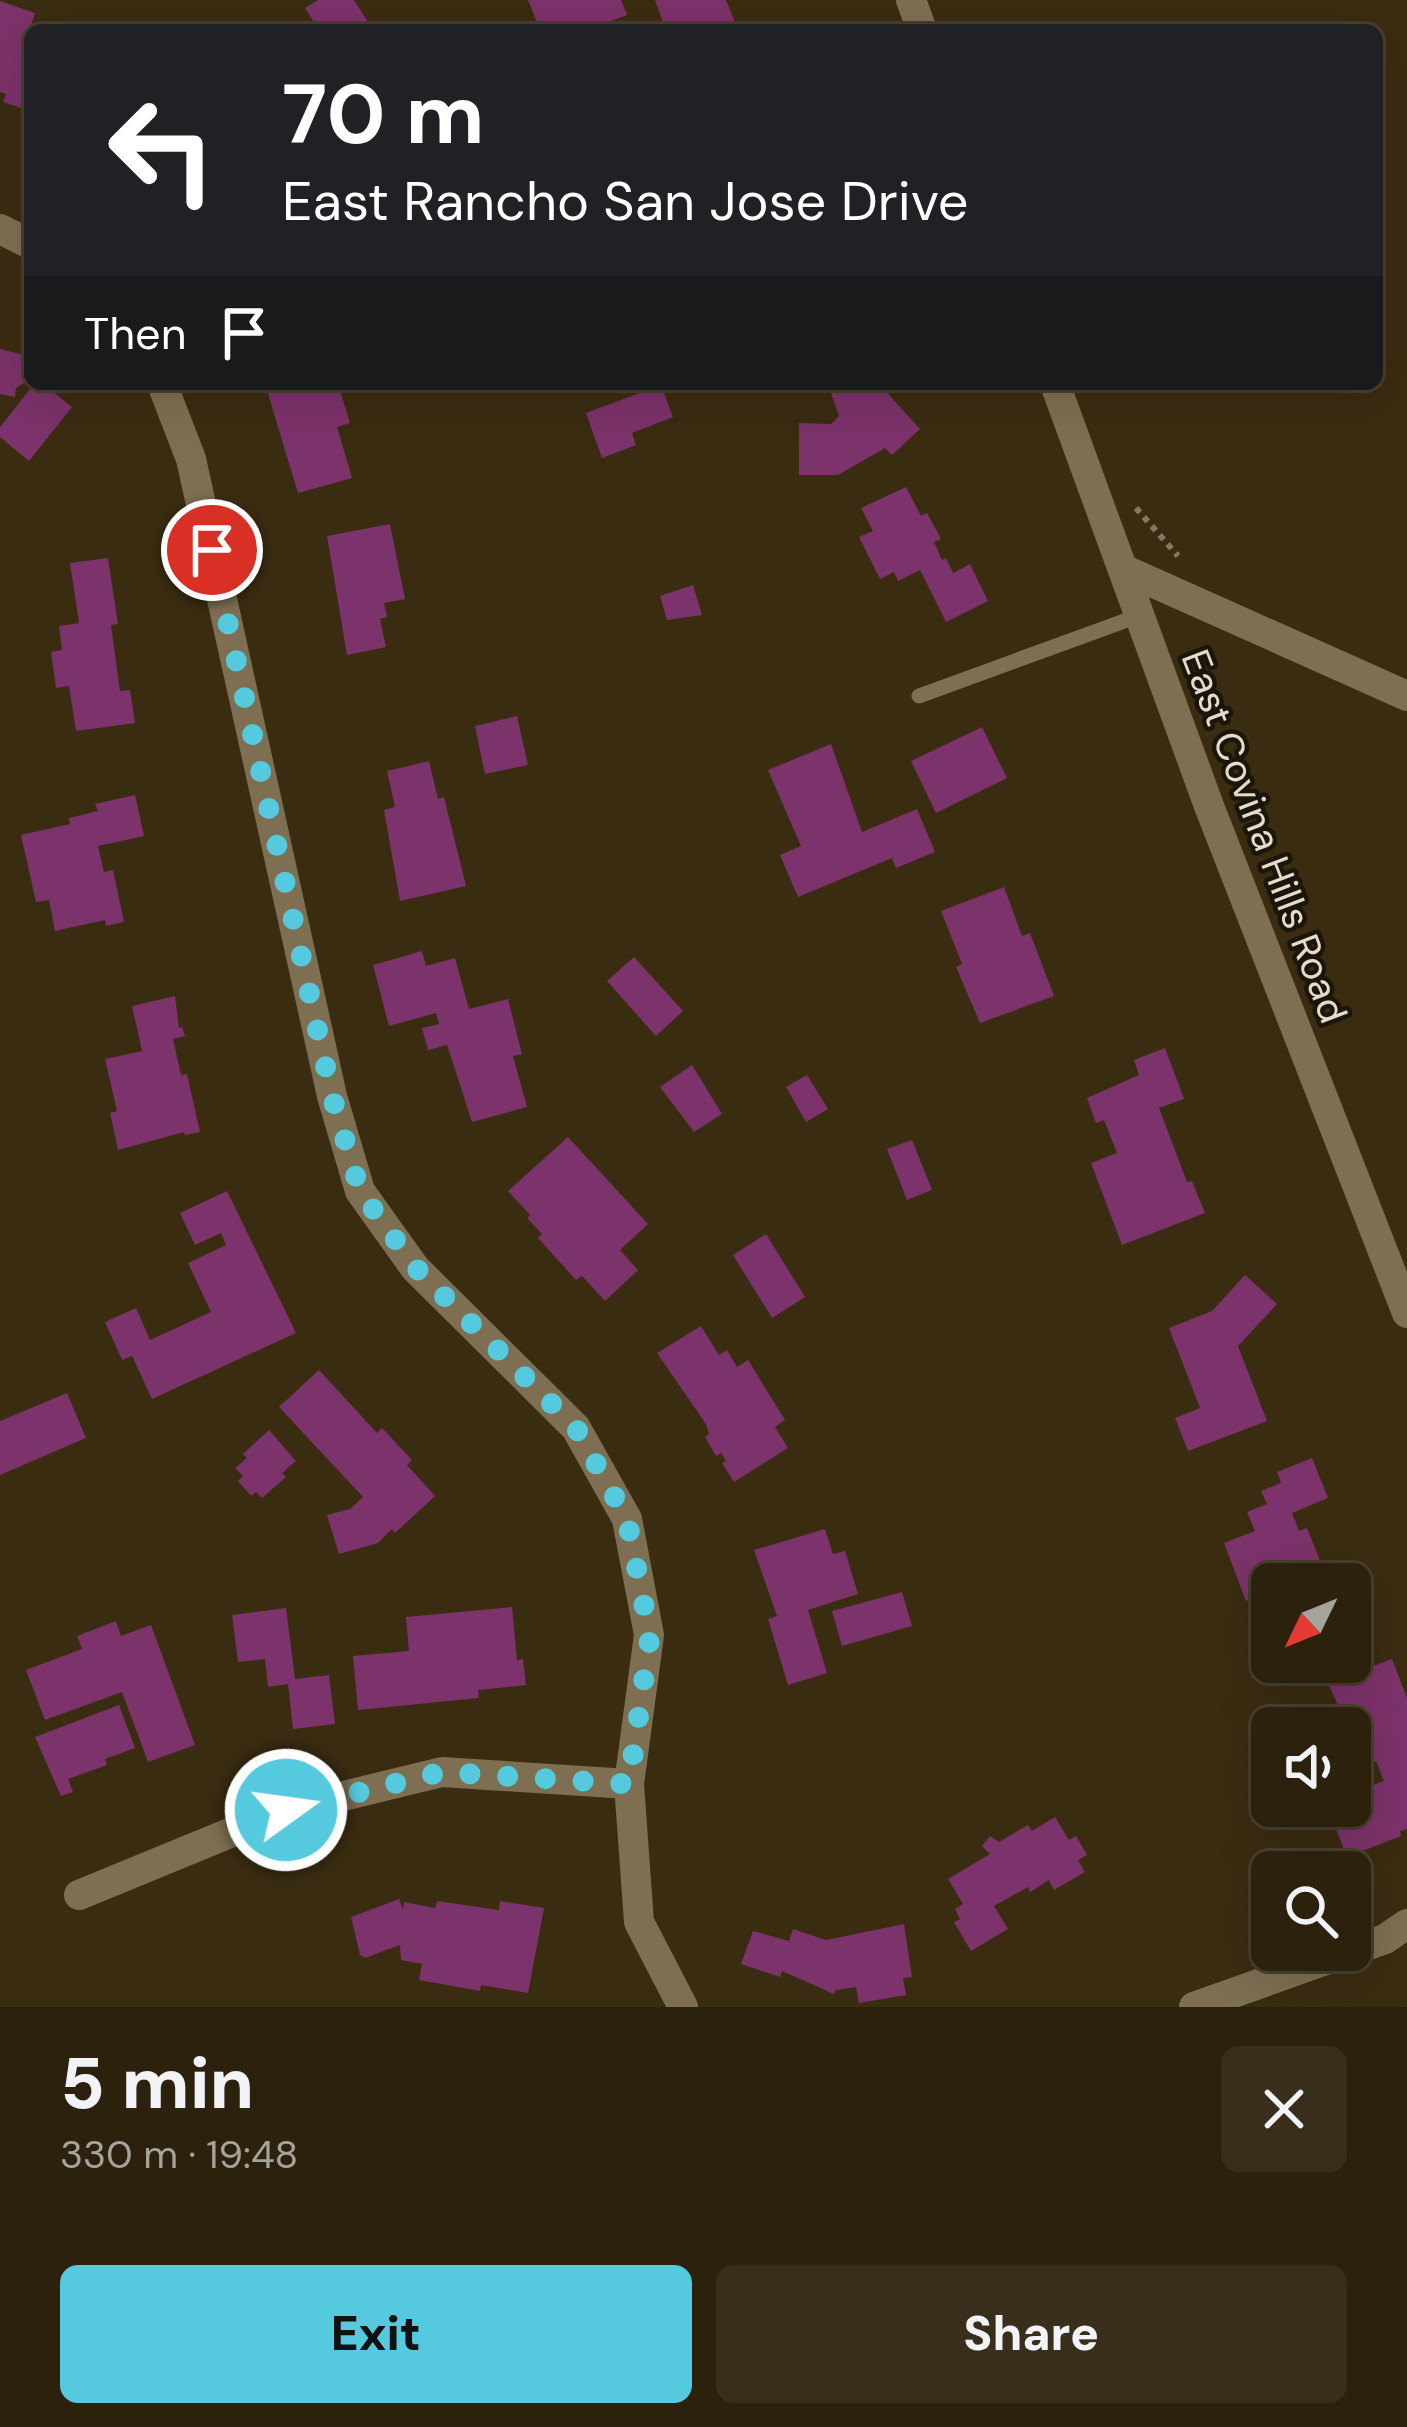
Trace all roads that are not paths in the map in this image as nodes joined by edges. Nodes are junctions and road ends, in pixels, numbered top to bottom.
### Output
1 (165, 390) edge
2 (1057, 390) edge
3 (1126, 570) junction
4 (1141, 615) junction
5 (919, 696) dead end
6 (1407, 696) edge
7 (1407, 1313) edge
8 (629, 1784) junction
9 (80, 1895) dead end
10 (1407, 1924) edge
11 (683, 2007) edge
12 (1194, 2007) edge

1 - 8 street
2 - 3 street, East Covina Hills Road
3 - 4 street, East Covina Hills Road
3 - 6 street
4 - 5 lane
4 - 7 street, East Covina Hills Road
8 - 9 street
8 - 11 street
10 - 12 street

